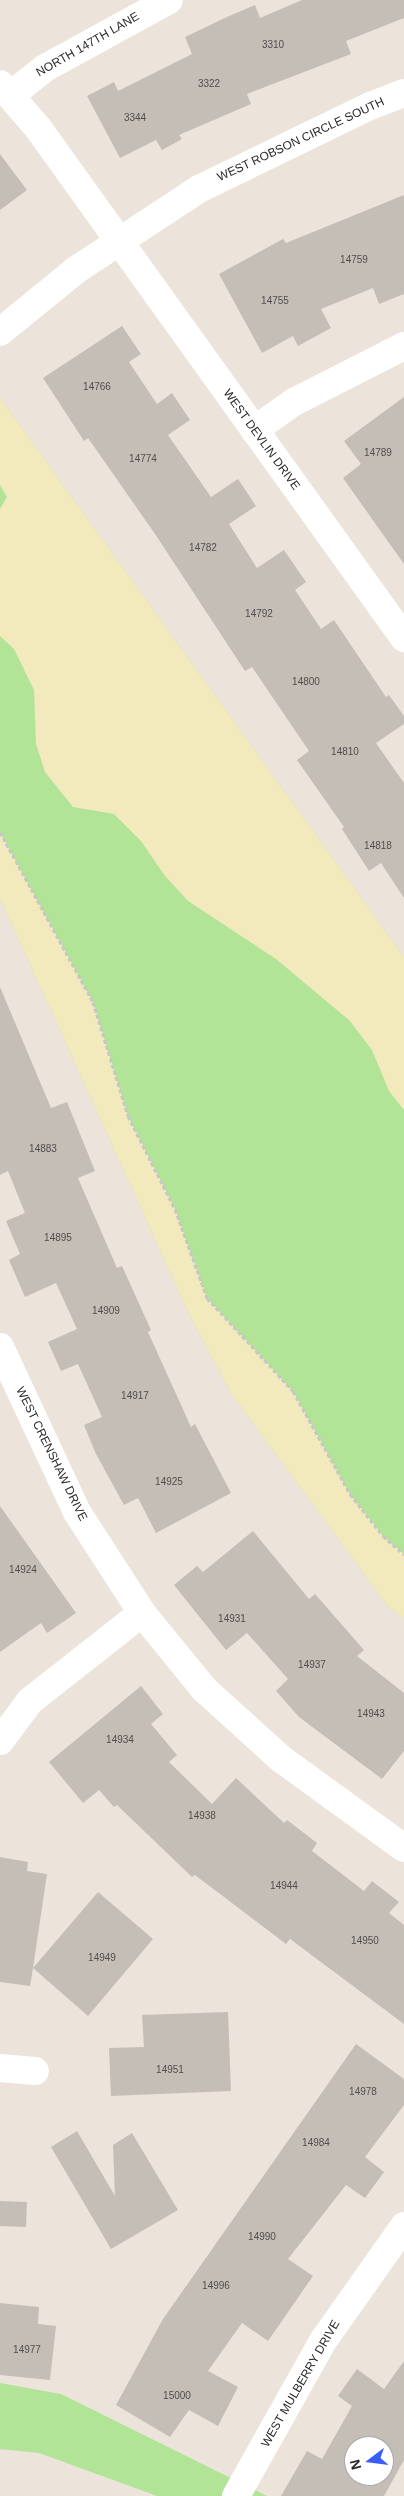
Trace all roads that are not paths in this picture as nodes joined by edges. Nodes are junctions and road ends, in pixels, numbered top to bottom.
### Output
1 (168, 0) edge
2 (5, 90) edge
3 (404, 93) edge
4 (118, 241) junction
5 (0, 332) edge
6 (404, 346) edge
7 (254, 430) junction
8 (404, 638) edge
9 (0, 1347) edge
10 (142, 1614) junction
11 (0, 1741) edge
12 (404, 1848) edge
13 (0, 2068) edge
14 (35, 2071) dead end
15 (404, 2226) edge
16 (236, 2496) edge

1 - 2 street, NORTH 147TH LANE
2 - 4 street, NORTH 147TH LANE
3 - 4 street, WEST ROBSON CIRCLE SOUTH
4 - 5 street, WEST ROBSON CIRCLE SOUTH
4 - 7 street, WEST DEVLIN DRIVE
6 - 7 street
7 - 8 street, WEST DEVLIN DRIVE
9 - 10 street, WEST CRENSHAW DRIVE
10 - 11 street
10 - 12 street, WEST CRENSHAW DRIVE
13 - 14 street
15 - 16 street, WEST MULBERRY DRIVE

